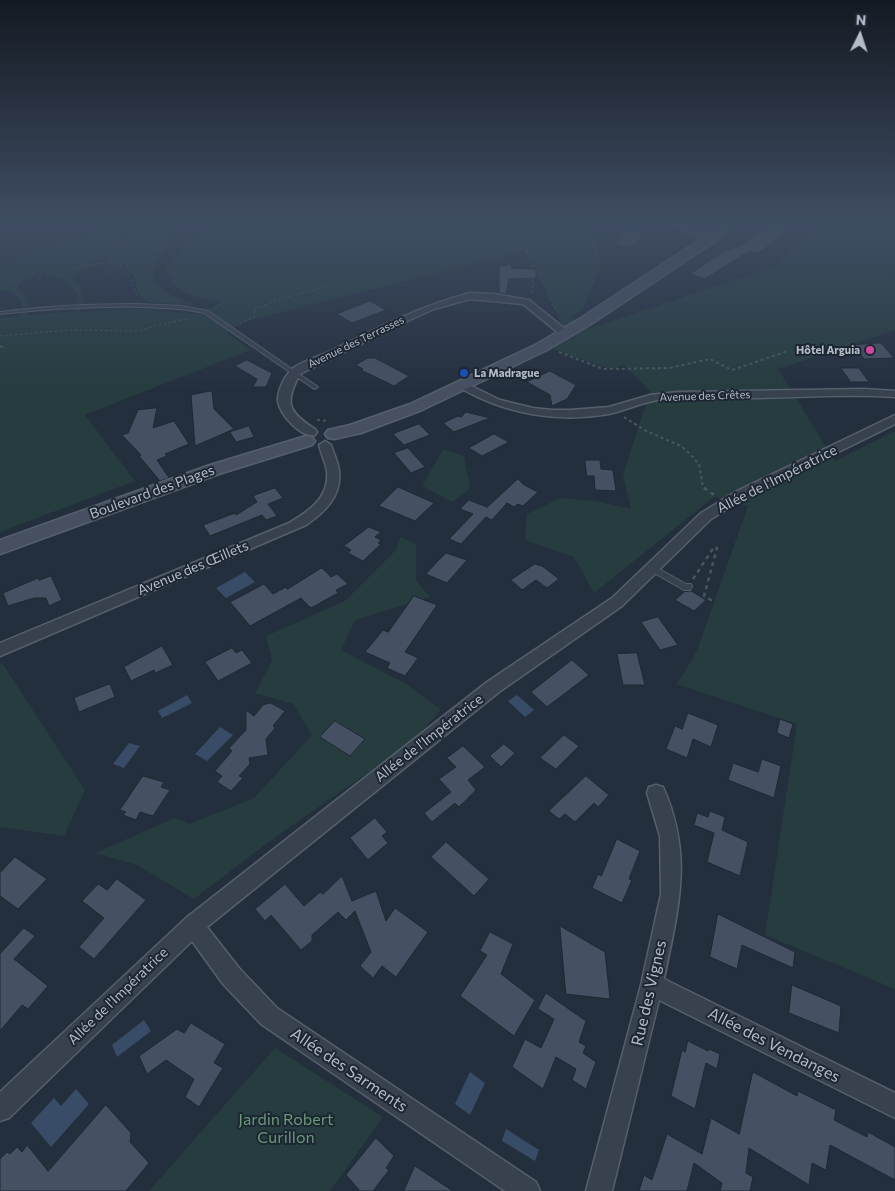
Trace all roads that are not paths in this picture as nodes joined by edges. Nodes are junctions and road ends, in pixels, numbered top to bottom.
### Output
1 (646, 281) edge
2 (0, 312) edge
3 (565, 333) junction
4 (295, 372) junction
5 (463, 385) junction
6 (315, 387) dead end
7 (895, 394) edge
8 (895, 419) edge
9 (306, 432) junction
10 (331, 434) junction
11 (0, 547) edge
12 (652, 568) junction
13 (688, 586) road end
14 (0, 650) edge
15 (656, 793) dead end
16 (193, 925) junction
17 (652, 985) junction
18 (895, 1106) edge
19 (0, 1108) edge
20 (527, 1191) edge
21 (599, 1191) edge

1 - 3 main road
2 - 4 lane
3 - 4 street, Avenue des Terrasses
3 - 5 main road
4 - 6 lane
4 - 9 street, Avenue des Terrasses
5 - 7 street, Avenue des Crêtes
5 - 10 main road
8 - 12 street, Allée de l'Impératrice
9 - 10 main road
9 - 11 main road, Boulevard des Plages
10 - 14 street, Avenue des Œillets
12 - 13 lane
12 - 16 street, Allée de l'Impératrice
15 - 17 street, Rue des Vignes
16 - 19 street, Allée de l'Impératrice
16 - 20 street, Allée des Sarments
17 - 18 street, Allée des Vendanges
17 - 21 street, Rue des Vignes

